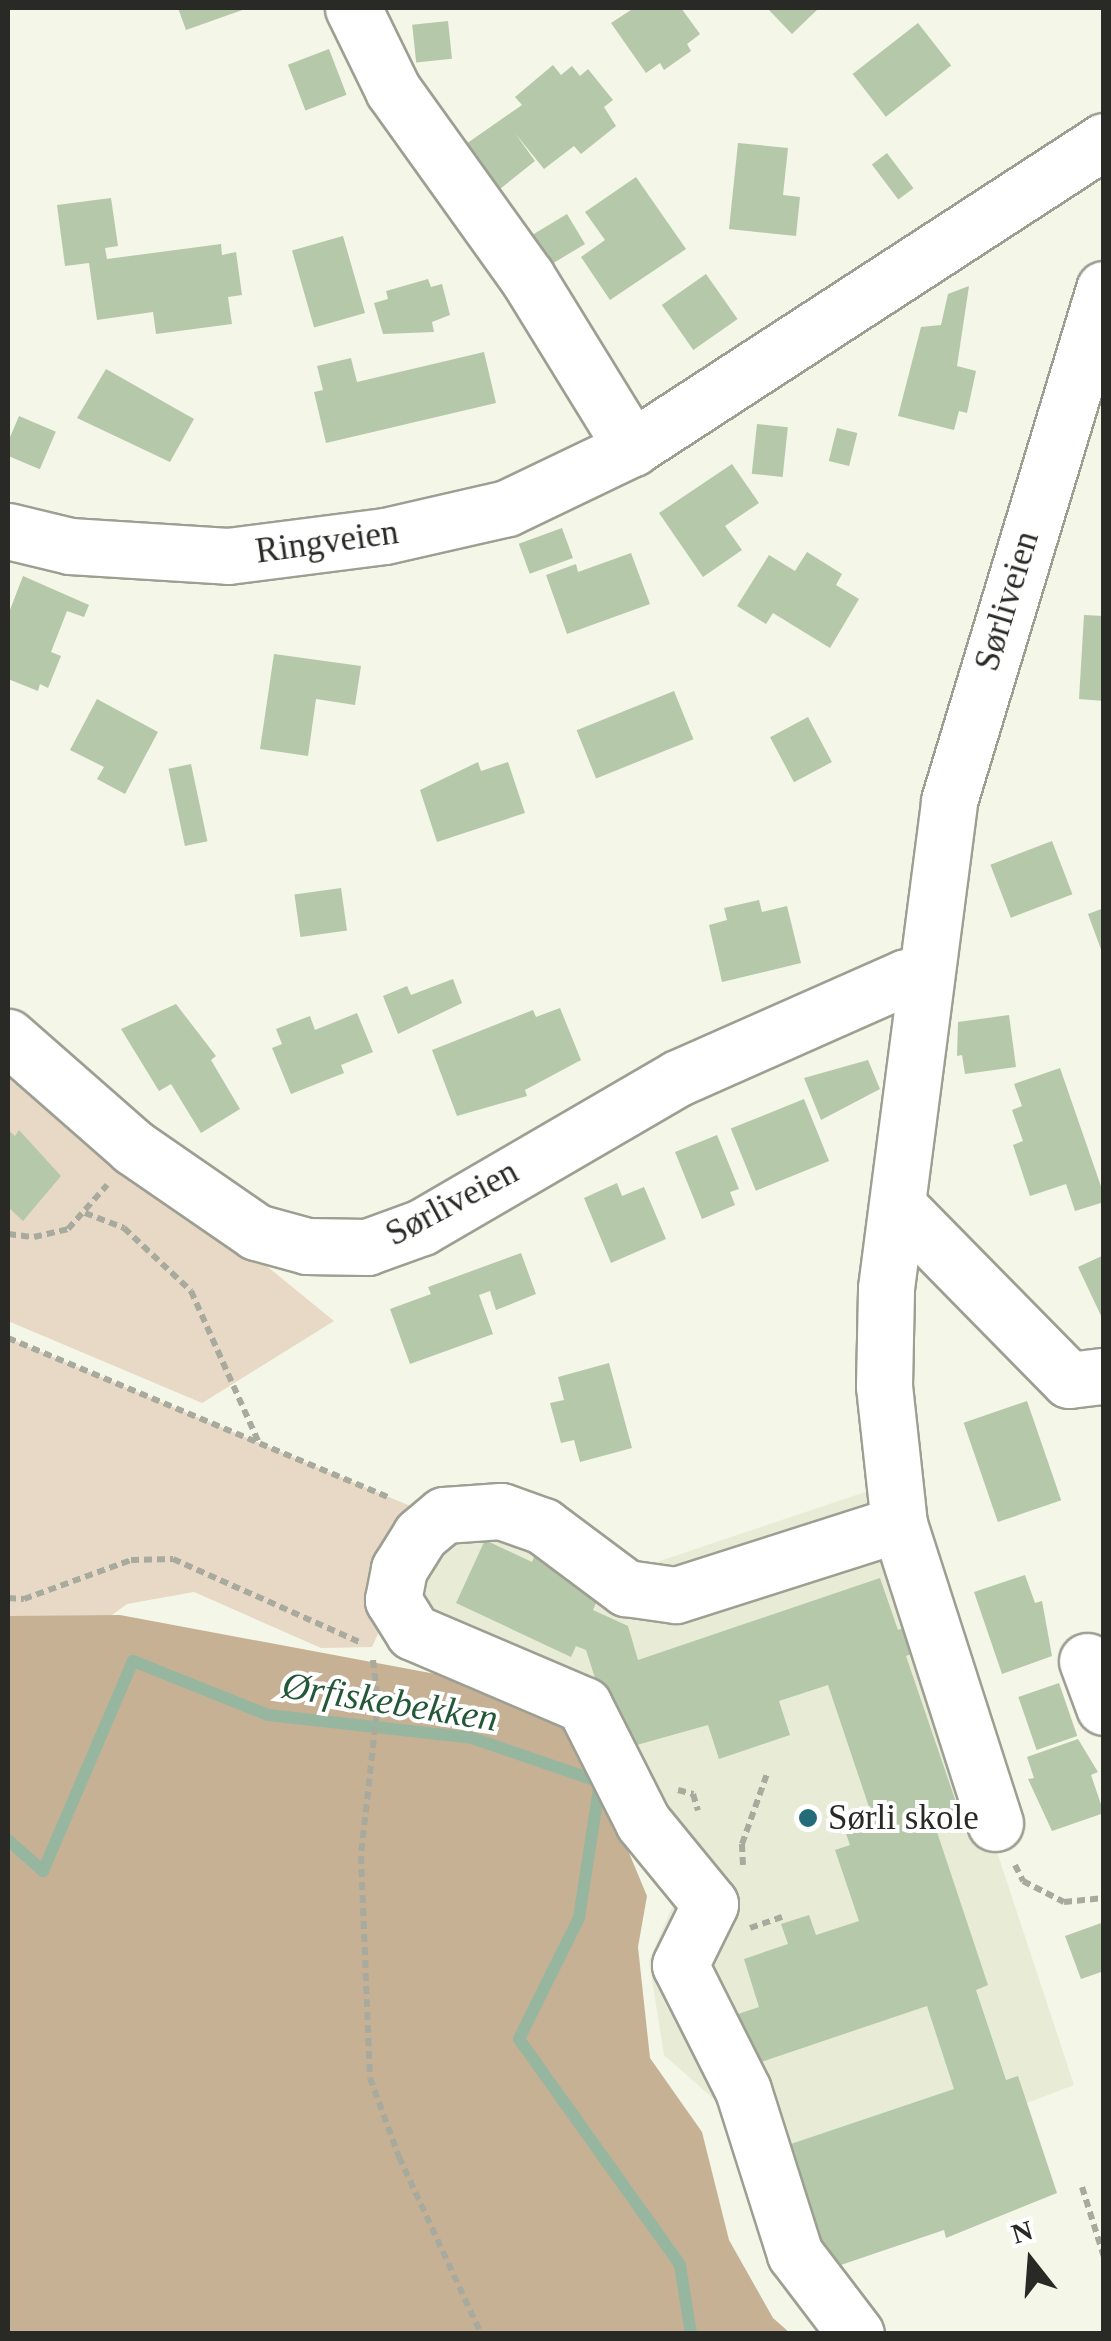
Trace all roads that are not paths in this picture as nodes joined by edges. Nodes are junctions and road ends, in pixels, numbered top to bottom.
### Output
1 (352, 8) edge
2 (1104, 141) edge
3 (1104, 289) edge
4 (632, 448) junction
5 (8, 531) edge
6 (924, 978) junction
7 (8, 1037) edge
8 (898, 1206) junction
9 (1104, 1376) edge
10 (899, 1524) junction
11 (995, 1823) road end
12 (856, 2334) edge

1 - 4 street
2 - 4 street, Ringveien
3 - 6 street, Sørliveien
4 - 5 street, Ringveien
6 - 7 street, Sørliveien
6 - 8 street, Sørliveien
8 - 9 street
8 - 10 street, Sørliveien
10 - 11 street, Sørliveien
10 - 12 street

